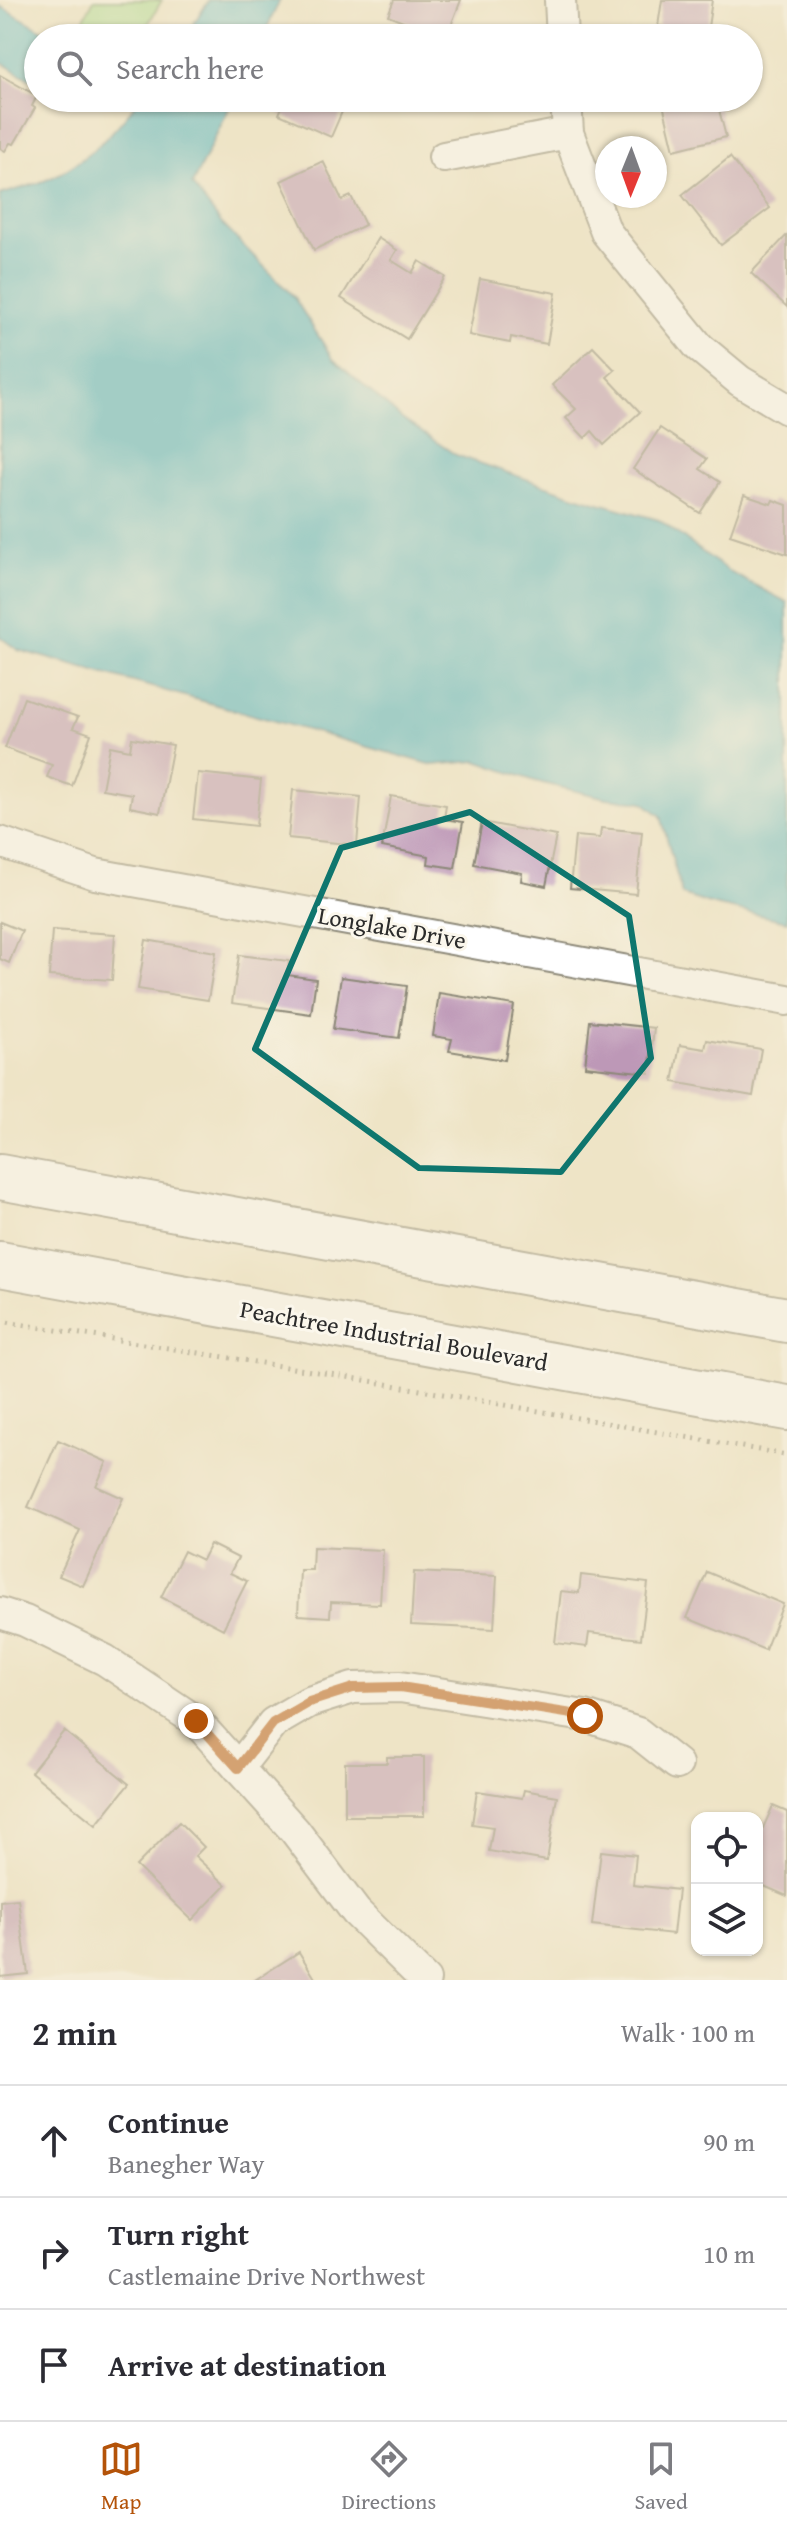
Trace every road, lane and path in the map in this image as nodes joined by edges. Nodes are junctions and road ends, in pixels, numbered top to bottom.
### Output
1 (560, 0) edge
2 (561, 24) edge
3 (567, 112) edge
4 (568, 133) junction
5 (444, 157) dead end
6 (787, 409) edge
7 (0, 842) edge
8 (787, 1000) edge
9 (0, 1177) edge
10 (0, 1264) edge
11 (787, 1320) edge
12 (0, 1321) edge
13 (787, 1408) edge
14 (787, 1455) edge
15 (0, 1613) edge
16 (677, 1764) dead end
17 (238, 1768) junction
18 (425, 1980) edge

1 - 2 street
3 - 4 street
4 - 5 street
4 - 6 street
7 - 8 street, Longlake Drive
9 - 11 highway
10 - 13 highway, Peachtree Industrial Boulevard
12 - 14 path
15 - 17 street
16 - 17 street
17 - 18 street

